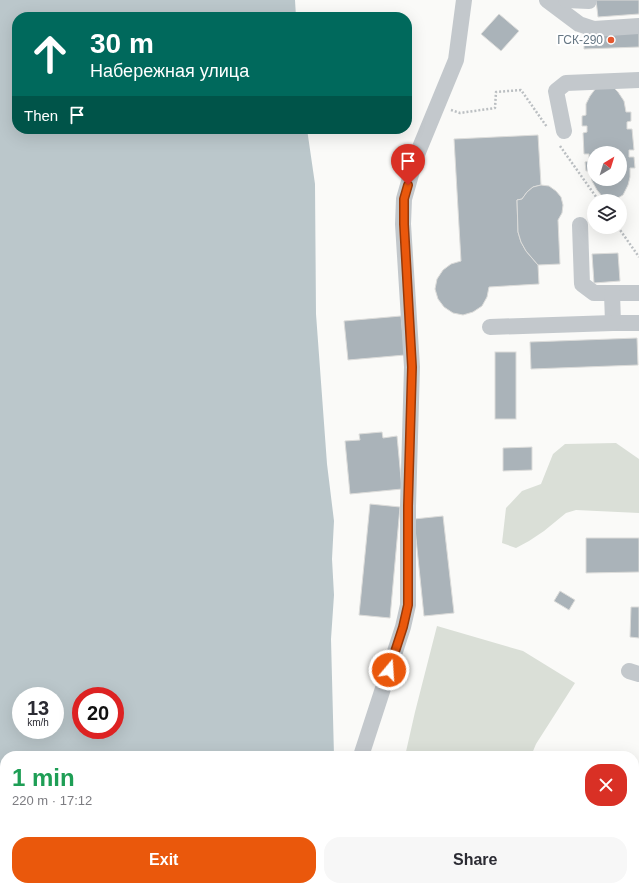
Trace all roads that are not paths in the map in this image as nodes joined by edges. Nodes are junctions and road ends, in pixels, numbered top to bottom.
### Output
1 (464, 0) edge
2 (547, 0) edge
3 (566, 0) edge
4 (589, 1) dead end
5 (639, 26) edge
6 (639, 80) edge
7 (564, 131) dead end
8 (580, 225) dead end
9 (612, 293) junction
10 (639, 293) edge
11 (613, 323) junction
12 (639, 323) edge
13 (490, 327) dead end
14 (363, 751) edge

1 - 14 street
2 - 5 street
3 - 4 street
6 - 7 street
8 - 9 street
9 - 10 street
9 - 11 street
11 - 12 street
11 - 13 street

